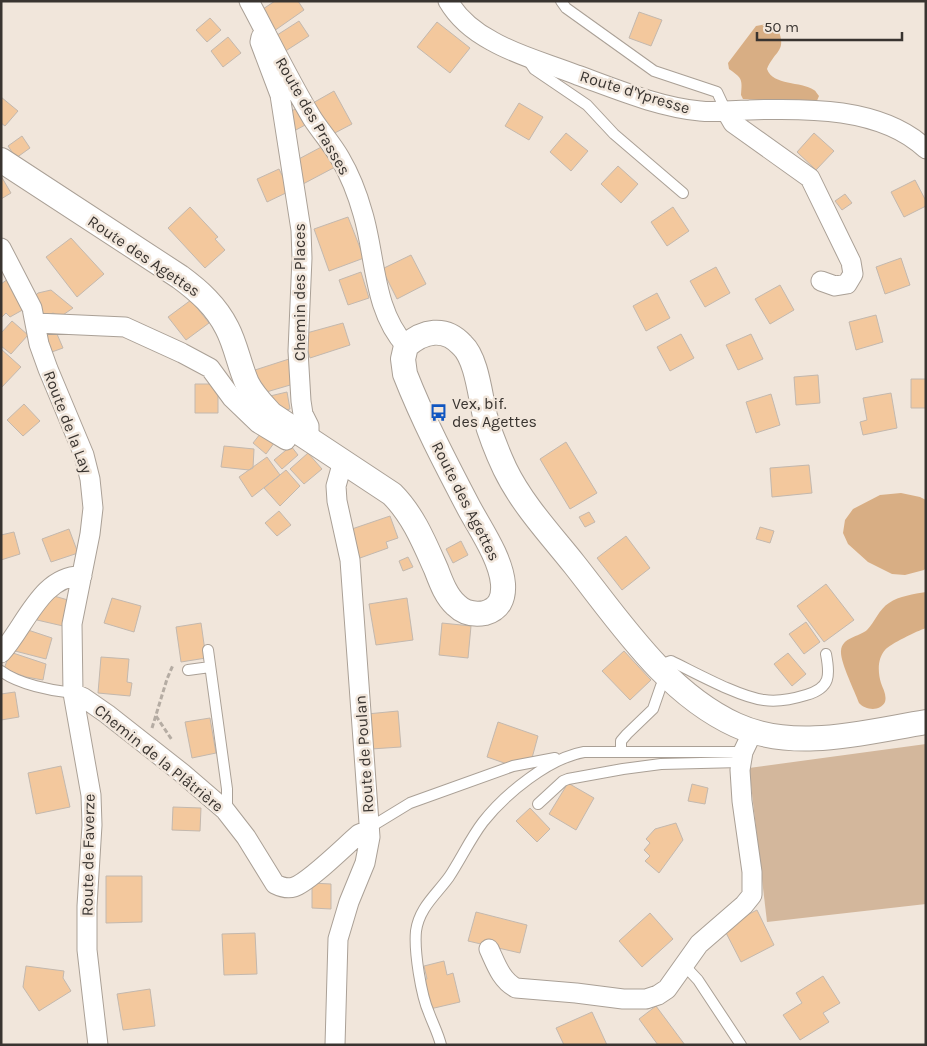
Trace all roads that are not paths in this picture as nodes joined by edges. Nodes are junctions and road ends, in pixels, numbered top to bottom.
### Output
1 (249, 1) edge
2 (448, 1) edge
3 (561, 1) edge
4 (266, 33) junction
5 (527, 57) junction
6 (726, 111) junction
7 (926, 149) edge
8 (1, 160) edge
9 (682, 193) dead end
10 (1, 248) edge
11 (821, 280) dead end
12 (36, 323) junction
13 (406, 346) junction
14 (296, 439) junction
15 (343, 461) junction
16 (82, 576) junction
17 (208, 650) dead end
18 (1, 653) edge
19 (826, 654) dead end
20 (210, 668) junction
21 (188, 670) dead end
22 (1, 671) edge
23 (663, 671) junction
24 (73, 693) junction
25 (926, 722) edge
26 (746, 749) junction
27 (621, 752) junction
28 (558, 760) junction
29 (538, 804) dead end
30 (225, 810) junction
31 (369, 829) junction
32 (489, 950) dead end
33 (684, 965) junction
34 (98, 1045) edge
35 (335, 1045) edge
36 (441, 1045) edge
37 (741, 1045) edge

1 - 4 street, Route des Prasses
2 - 5 street, Route d'Ypresse
3 - 6 lane
4 - 13 street, Route des Prasses
4 - 14 street, Chemin des Places
5 - 6 street, Route d'Ypresse
5 - 9 lane
6 - 7 street, Route d'Ypresse
6 - 11 street
8 - 14 street, Route des Agettes
10 - 12 street, Route de la Lay
12 - 14 street
12 - 16 street, Route de la Lay
13 - 15 street, Route des Agettes
13 - 23 street
14 - 15 street, Route des Agettes
15 - 31 street, Route de Poulan
16 - 18 street
16 - 24 street, Route de Faverze
17 - 20 lane
19 - 23 lane
20 - 21 lane
20 - 30 lane
22 - 24 lane
23 - 26 street
23 - 27 lane
24 - 30 street, Chemin de la Plâtrière
24 - 34 street, Route de Faverze
25 - 26 street
26 - 27 lane
26 - 29 lane
26 - 33 street
27 - 28 lane
28 - 31 lane
28 - 36 lane
30 - 31 street, Chemin de la Plâtrière
31 - 35 street, Route de Poulan
32 - 33 street
33 - 37 lane

